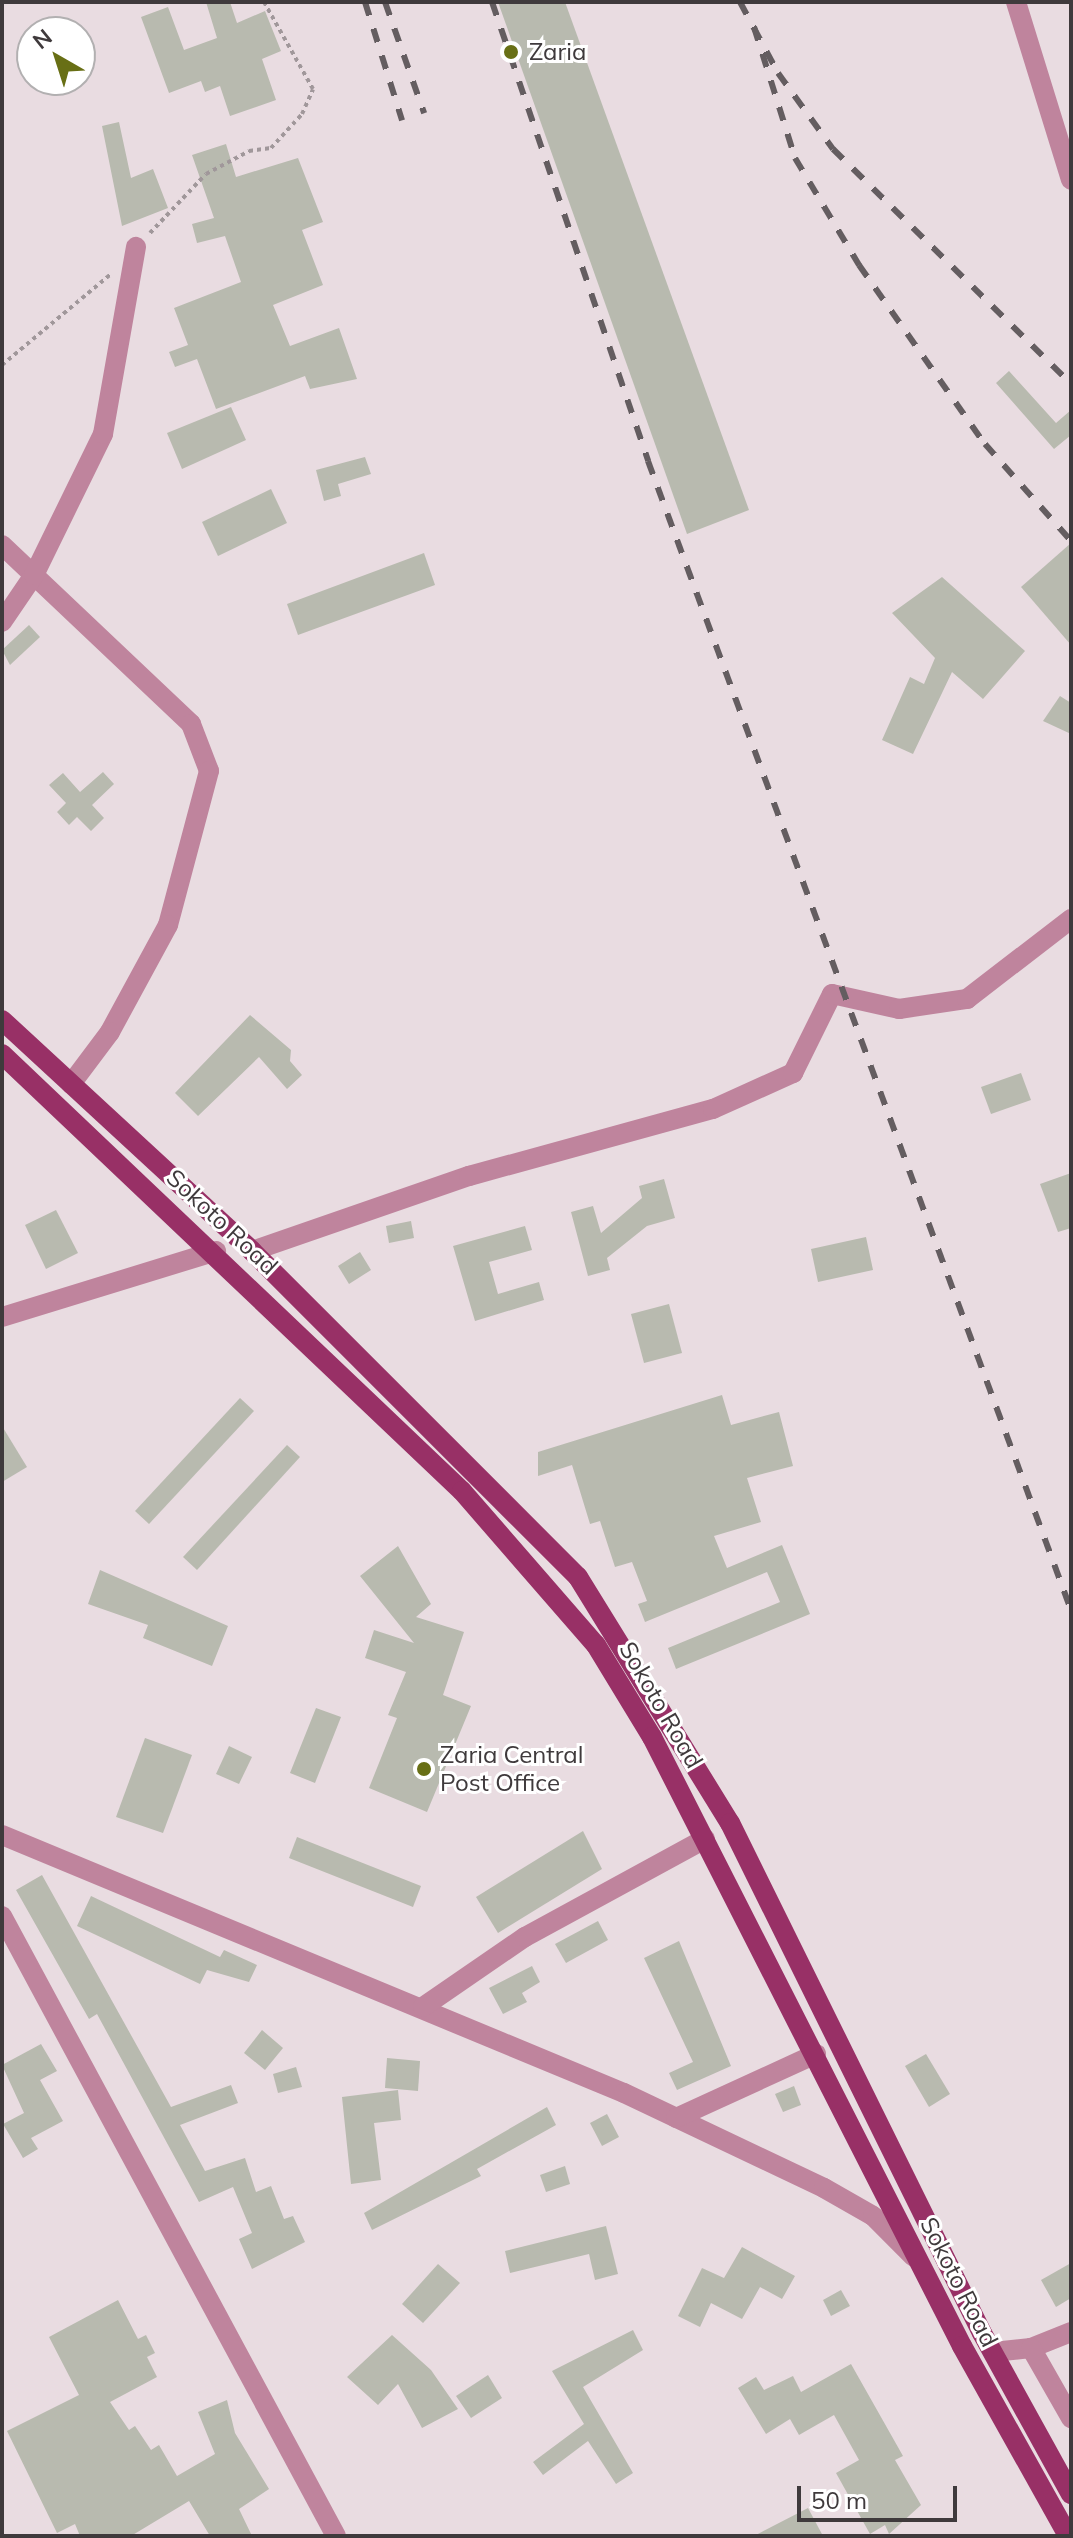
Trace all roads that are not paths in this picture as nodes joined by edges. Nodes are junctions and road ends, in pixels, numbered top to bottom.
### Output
1 (1016, 2) edge
2 (1071, 180) edge
3 (136, 247) road end
4 (2, 545) edge
5 (34, 575) junction
6 (2, 622) edge
7 (1071, 919) edge
8 (2, 1020) edge
9 (2, 1054) edge
10 (71, 1084) junction
11 (216, 1251) junction
12 (252, 1251) junction
13 (2, 1317) edge
14 (2, 1835) edge
15 (705, 1839) junction
16 (2, 1916) edge
17 (423, 2007) junction
18 (816, 2054) junction
19 (676, 2118) junction
20 (919, 2261) junction
21 (1071, 2332) edge
22 (1031, 2348) junction
23 (993, 2352) junction
24 (1071, 2418) edge
25 (1071, 2494) edge
26 (336, 2536) edge
27 (1068, 2536) edge

1 - 2 street
3 - 5 street
4 - 5 street
5 - 6 street
5 - 10 street
7 - 12 street
8 - 10 main road, Sokoto Road
9 - 11 main road, Sokoto Road
10 - 12 main road, Sokoto Road
11 - 13 street
11 - 15 main road, Sokoto Road
12 - 23 main road, Sokoto Road
14 - 17 street
15 - 17 street
15 - 18 main road, Sokoto Road
16 - 26 street
17 - 19 street
18 - 19 street
18 - 20 main road, Sokoto Road
19 - 20 street
20 - 27 main road, Sokoto Road
21 - 22 street
22 - 23 street
22 - 24 street
23 - 25 main road, Sokoto Road

